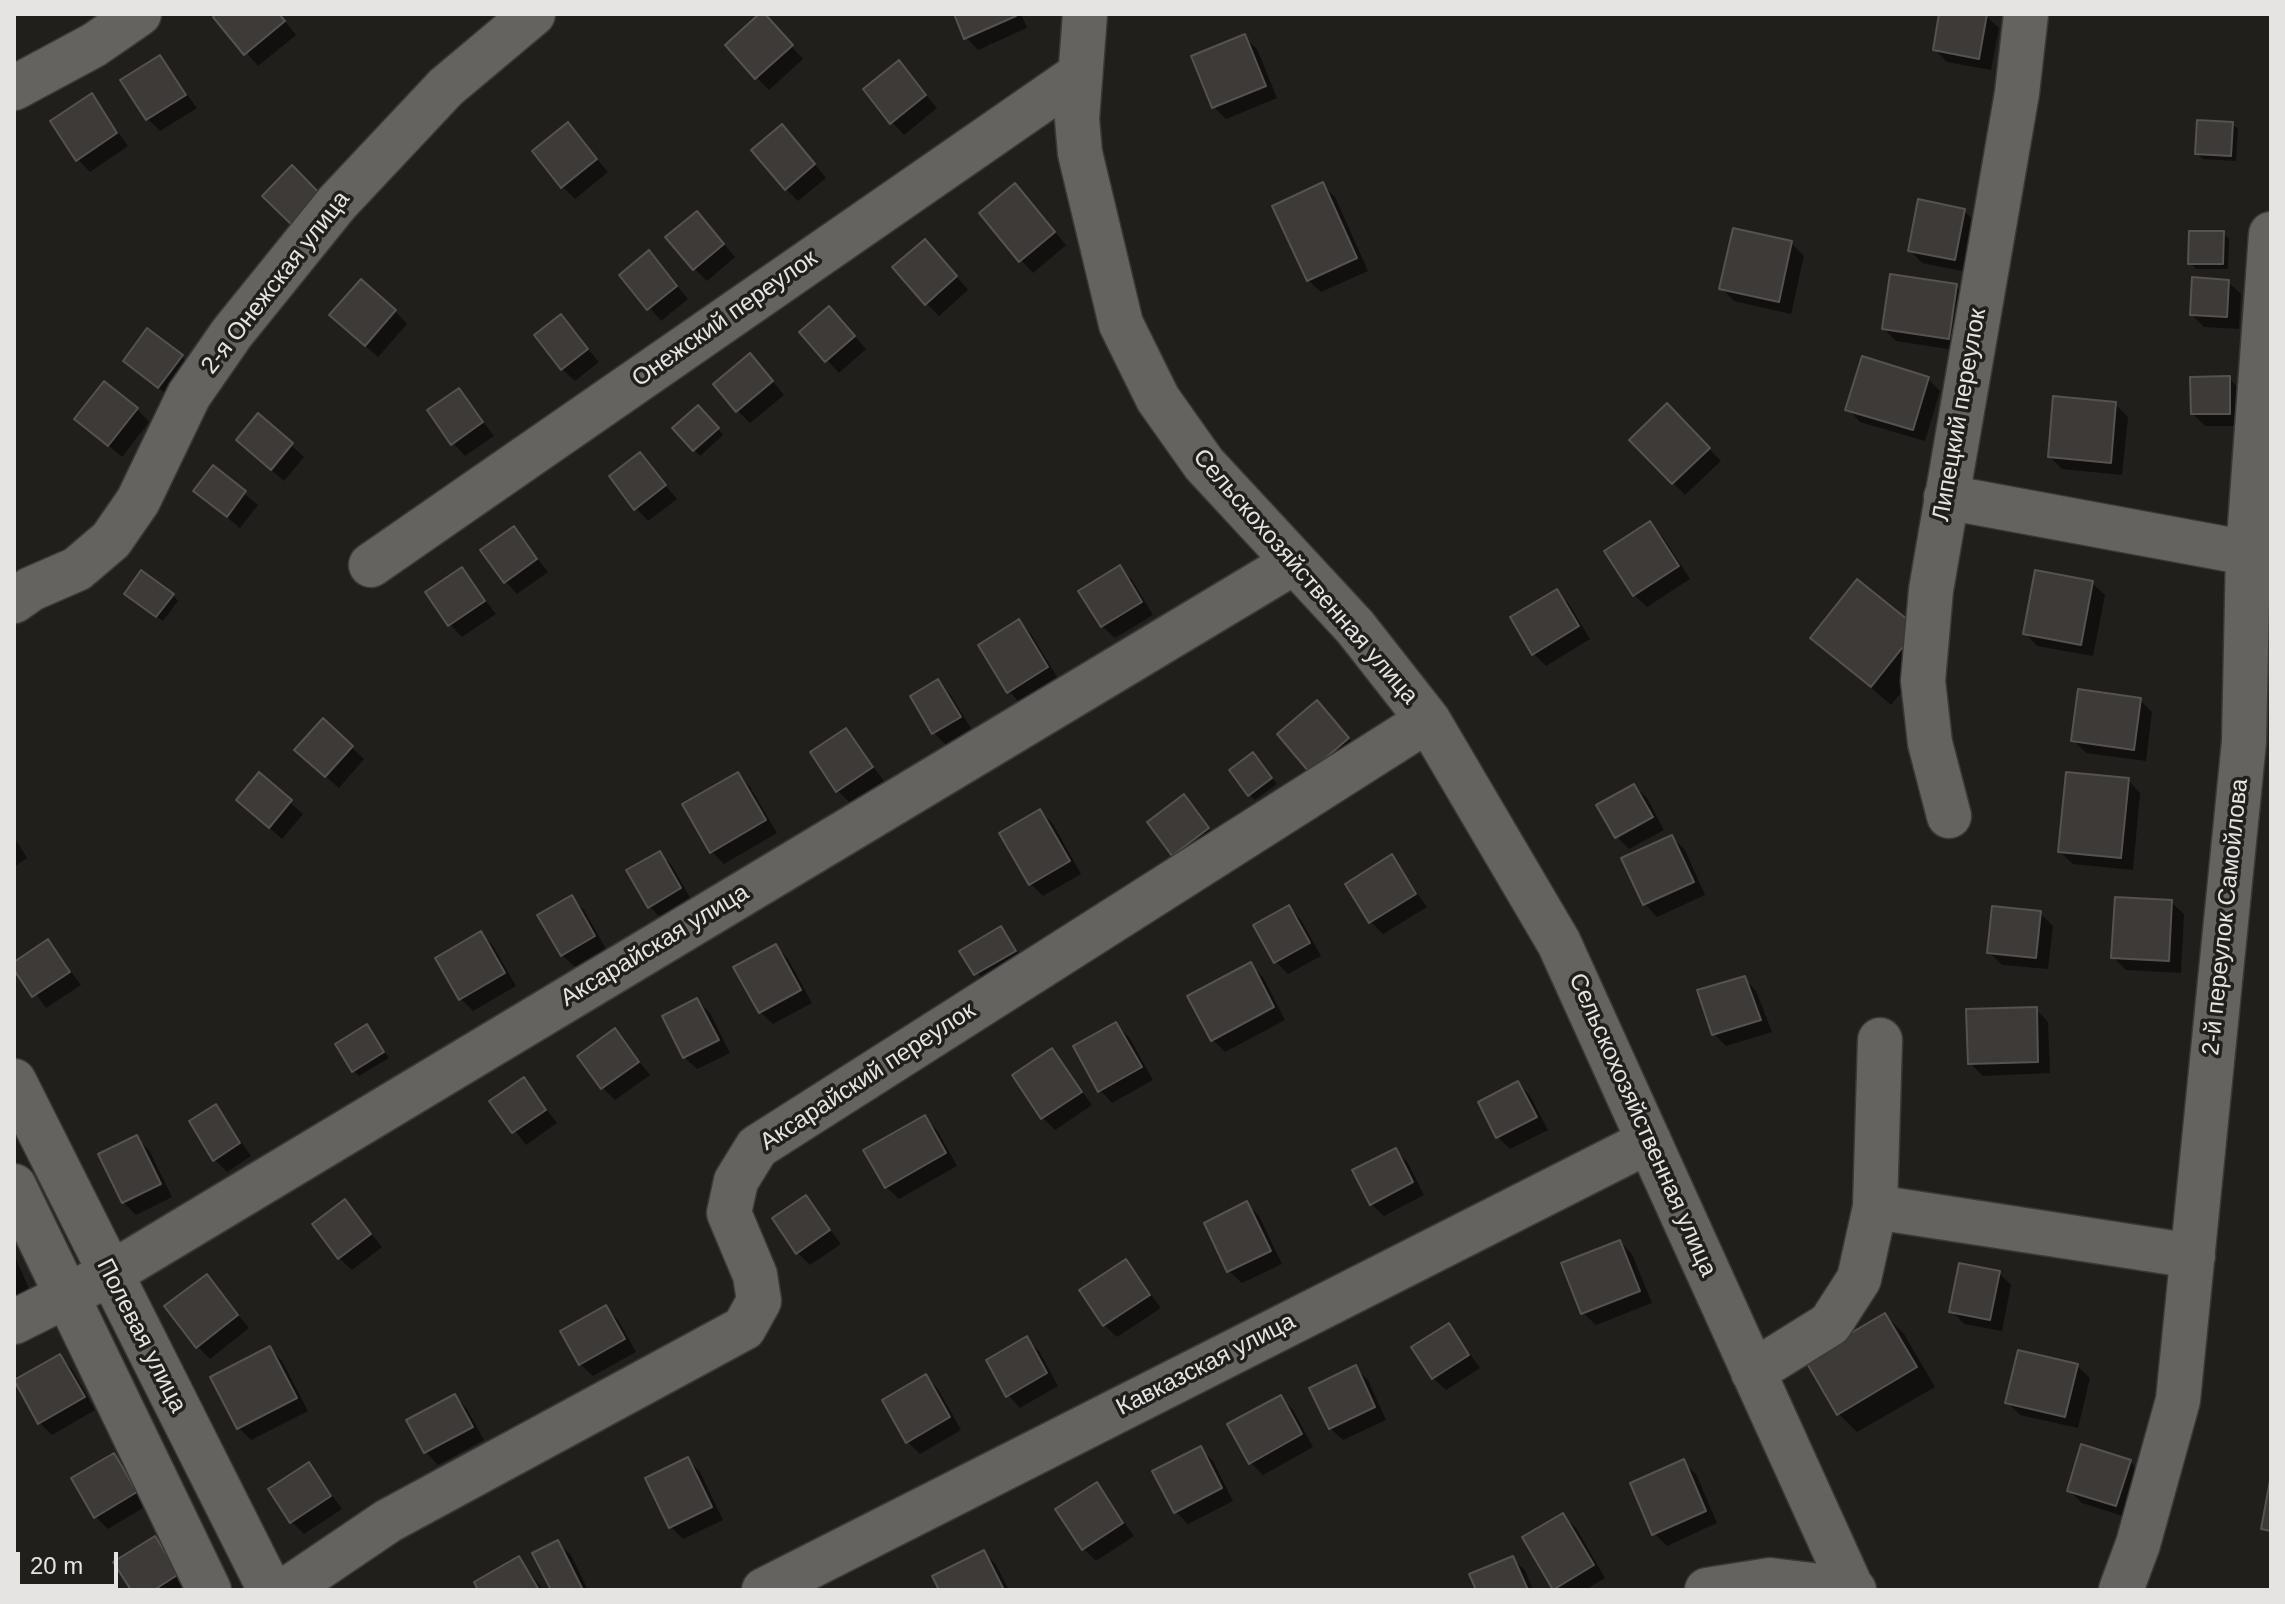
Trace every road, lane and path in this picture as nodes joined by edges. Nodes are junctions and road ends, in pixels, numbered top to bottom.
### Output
1 (139, 14) edge
2 (533, 14) edge
3 (1085, 14) edge
4 (2026, 14) edge
5 (1080, 74) junction
6 (14, 88) edge
7 (2271, 234) edge
8 (2264, 440) edge
9 (1946, 497) junction
10 (2248, 553) junction
11 (1293, 563) junction
12 (371, 565) dead end
13 (14, 601) edge
14 (1428, 720) junction
15 (1949, 816) dead end
16 (1880, 1040) dead end
17 (14, 1081) edge
18 (1649, 1141) junction
19 (14, 1186) edge
20 (1875, 1207) junction
21 (2193, 1256) junction
22 (110, 1274) junction
23 (69, 1295) junction
24 (14, 1322) edge
25 (1753, 1372) junction
26 (209, 1590) edge
27 (270, 1590) edge
28 (286, 1590) edge
29 (764, 1590) edge
30 (1707, 1590) edge
31 (1853, 1590) edge
32 (2121, 1590) edge

1 - 6 street
2 - 13 street, 2-я Онежская улица
3 - 5 street, Сельскохозяйственная улица
4 - 9 street, Липецкий переулок
5 - 11 street, Сельскохозяйственная улица
5 - 12 street, Онежский переулок
7 - 8 street, 2-й переулок Самойлова
8 - 10 street, 2-й переулок Самойлова
9 - 10 street
9 - 15 street, Липецкий переулок
10 - 21 street, 2-й переулок Самойлова
11 - 14 street, Сельскохозяйственная улица
11 - 22 street, Аксарайская улица
14 - 18 street, Сельскохозяйственная улица
14 - 28 street, Аксарайский переулок
16 - 20 street
17 - 22 street, Полевая улица
18 - 25 street, Сельскохозяйственная улица
18 - 29 street, Кавказская улица
19 - 23 street
20 - 21 street
20 - 25 street
21 - 32 street, 2-й переулок Самойлова
22 - 23 street, Аксарайская улица
22 - 27 street, Полевая улица
23 - 24 street, Аксарайская улица
23 - 26 street
25 - 31 street, Сельскохозяйственная улица
30 - 31 street

